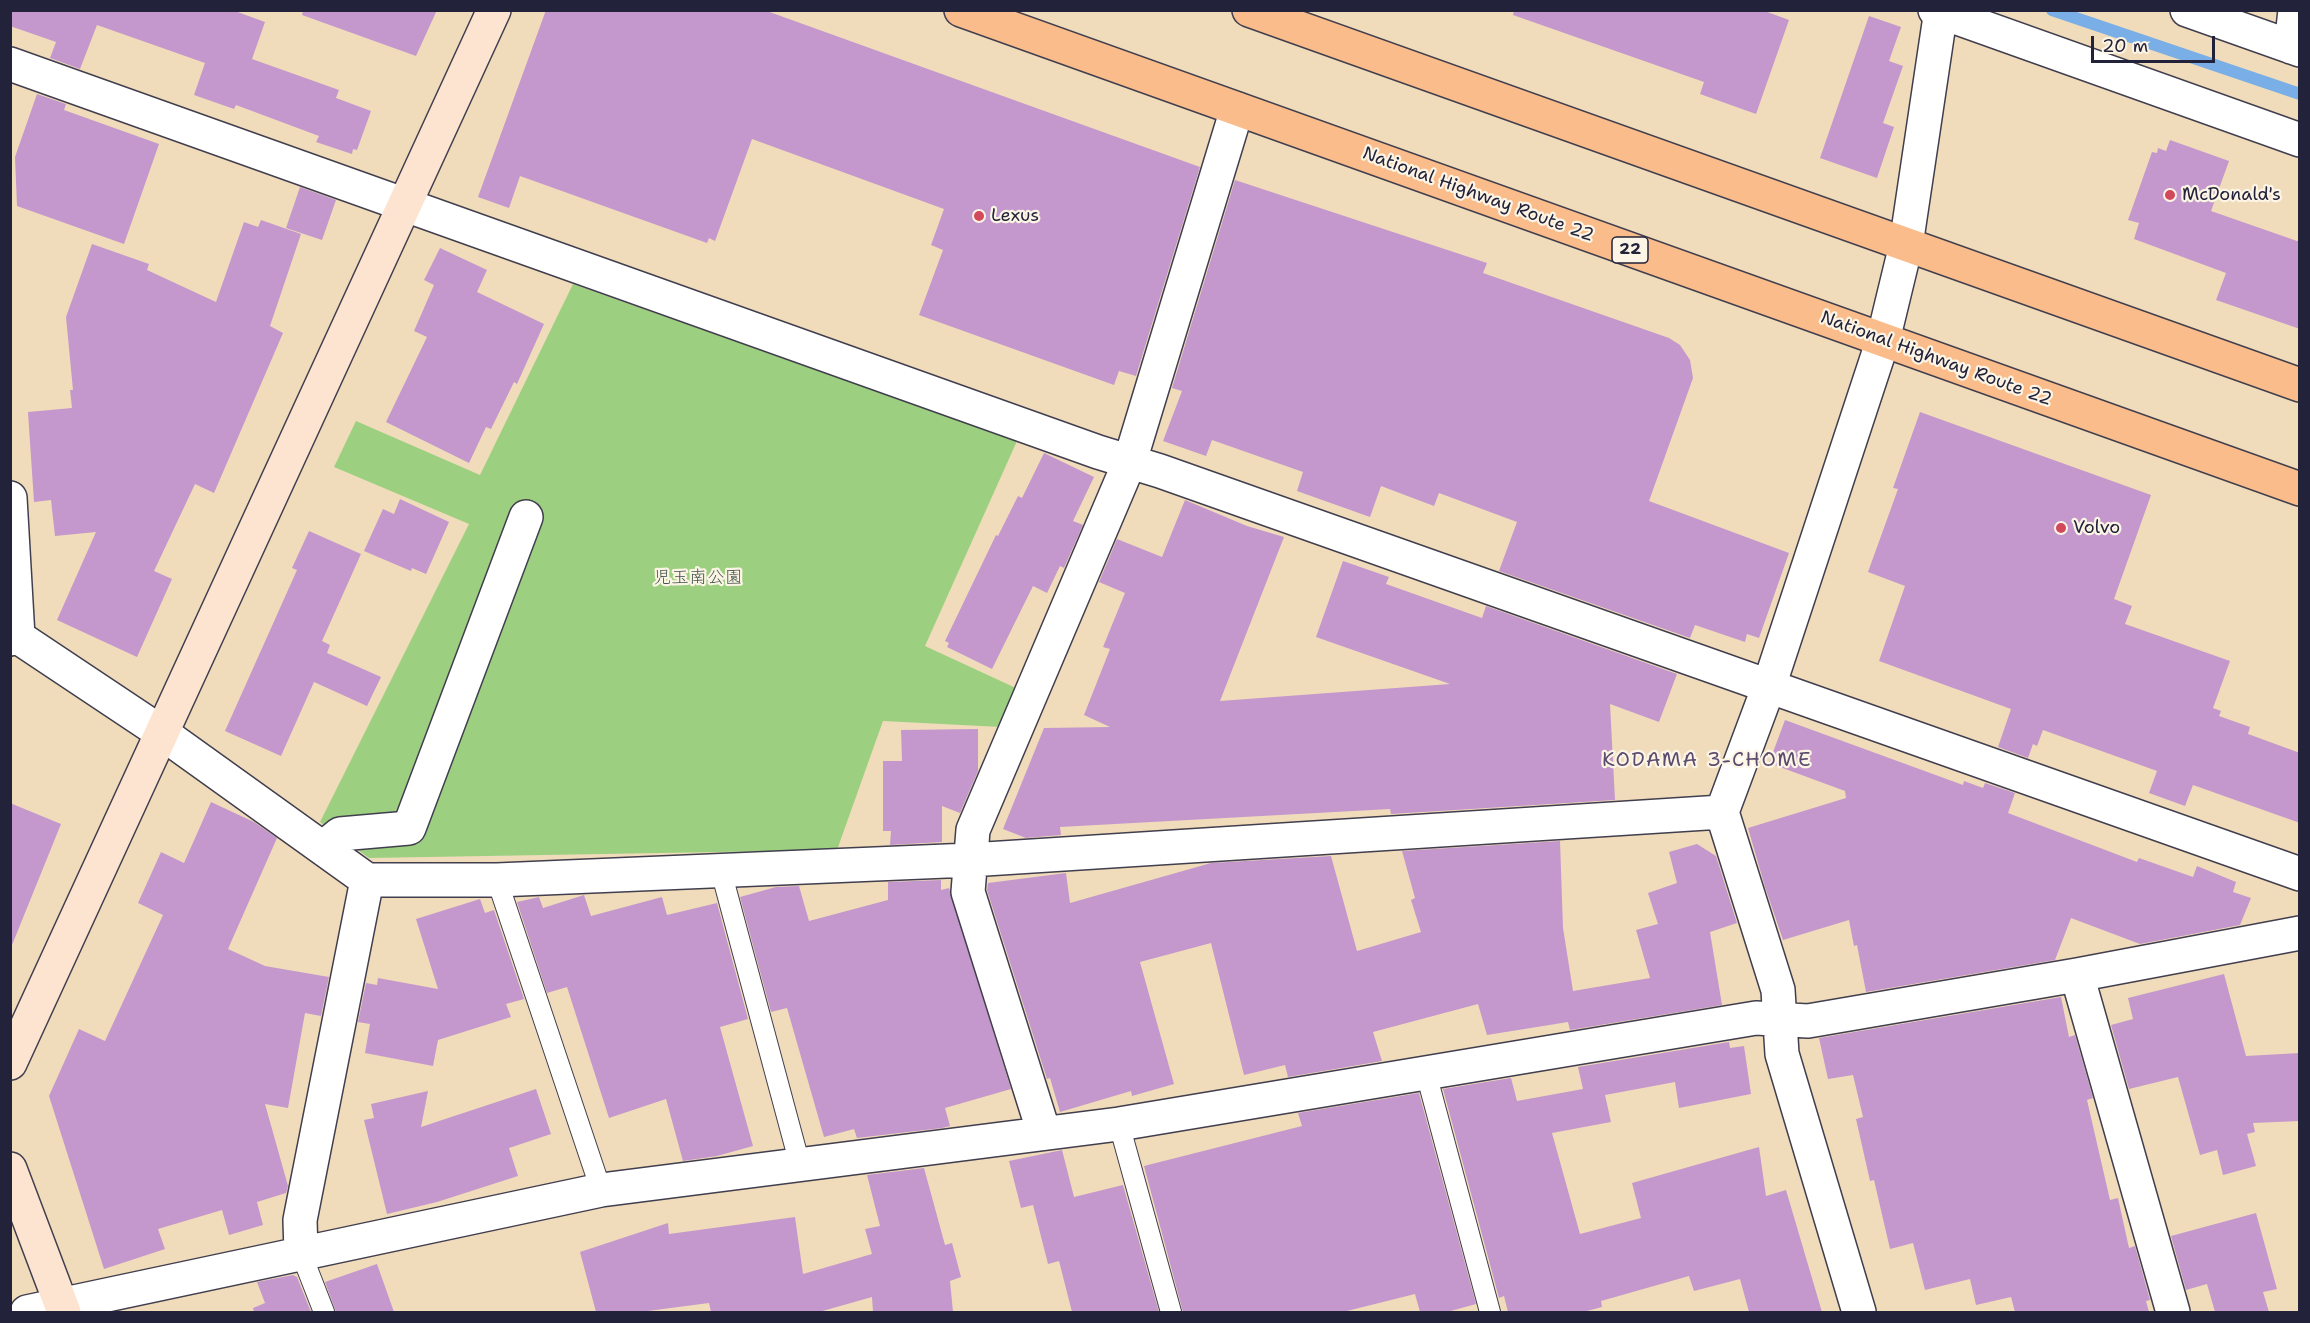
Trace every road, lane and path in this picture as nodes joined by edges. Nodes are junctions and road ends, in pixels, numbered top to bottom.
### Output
1 (494, 10) edge
2 (962, 10) edge
3 (2187, 10) edge
4 (2295, 10) edge
5 (1254, 11) edge
6 (1939, 11) edge
7 (2295, 49) edge
8 (10, 63) edge
9 (1238, 110) junction
10 (2300, 140) edge
11 (406, 203) junction
12 (1906, 245) junction
13 (1883, 340) junction
14 (2300, 385) edge
15 (1130, 461) junction
16 (2300, 489) edge
17 (10, 498) edge
18 (526, 517) dead end
19 (14, 638) edge
20 (1769, 686) junction
21 (162, 733) junction
22 (1722, 812) junction
23 (323, 848) junction
24 (970, 860) junction
25 (721, 871) junction
26 (2300, 874) edge
27 (367, 880) junction
28 (497, 880) junction
29 (2300, 933) edge
30 (2077, 975) junction
31 (1779, 1019) junction
32 (10, 1063) edge
33 (1426, 1073) junction
34 (1119, 1124) junction
35 (1044, 1133) junction
36 (800, 1165) junction
37 (10, 1169) edge
38 (601, 1190) junction
39 (301, 1253) junction
40 (62, 1308) edge
41 (27, 1312) edge
42 (324, 1312) edge
43 (1171, 1312) edge
44 (1490, 1312) edge
45 (1859, 1312) edge
46 (2173, 1312) edge

1 - 11 street
2 - 9 highway, National Highway Route 22 / 22
3 - 7 street
4 - 7 street
5 - 12 highway
6 - 10 street
6 - 12 street
8 - 11 street
9 - 13 highway, National Highway Route 22 / 22
9 - 15 street
11 - 15 street
11 - 21 street
12 - 13 street
12 - 14 highway
13 - 16 highway, National Highway Route 22 / 22
13 - 20 street
15 - 20 street
15 - 24 street
17 - 19 street
18 - 23 street
19 - 21 street
20 - 22 street
20 - 26 street
21 - 23 street
21 - 32 street
22 - 24 street
22 - 31 street
23 - 27 street
24 - 25 street
24 - 35 street
25 - 28 street
25 - 36 lane
27 - 28 street
27 - 39 street
28 - 38 lane
29 - 30 street
30 - 31 street
30 - 46 street
31 - 33 street
31 - 45 street
33 - 34 street
33 - 44 lane
34 - 35 street
34 - 43 lane
35 - 36 street
36 - 38 street
37 - 40 street
38 - 39 street
39 - 40 street
39 - 42 lane
40 - 41 street

